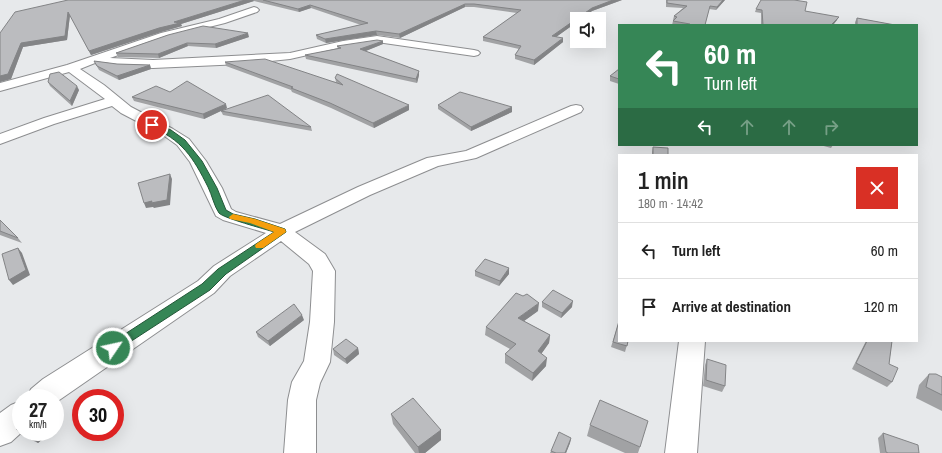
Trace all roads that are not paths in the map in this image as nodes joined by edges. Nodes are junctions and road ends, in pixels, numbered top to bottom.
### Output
1 (254, 10) dead end
2 (474, 53) dead end
3 (96, 60) junction
4 (71, 68) junction
5 (0, 87) edge
6 (114, 101) junction
7 (576, 109) dead end
8 (0, 138) edge
9 (282, 232) junction
10 (692, 342) edge
11 (52, 389) edge
12 (12, 422) edge
13 (0, 432) edge
14 (300, 453) edge
15 (681, 453) edge

1 - 3 street
2 - 3 street
3 - 4 street
4 - 5 street
4 - 6 street
6 - 8 street
6 - 9 street
7 - 9 street
9 - 11 street
9 - 14 street
10 - 15 street
12 - 13 street

